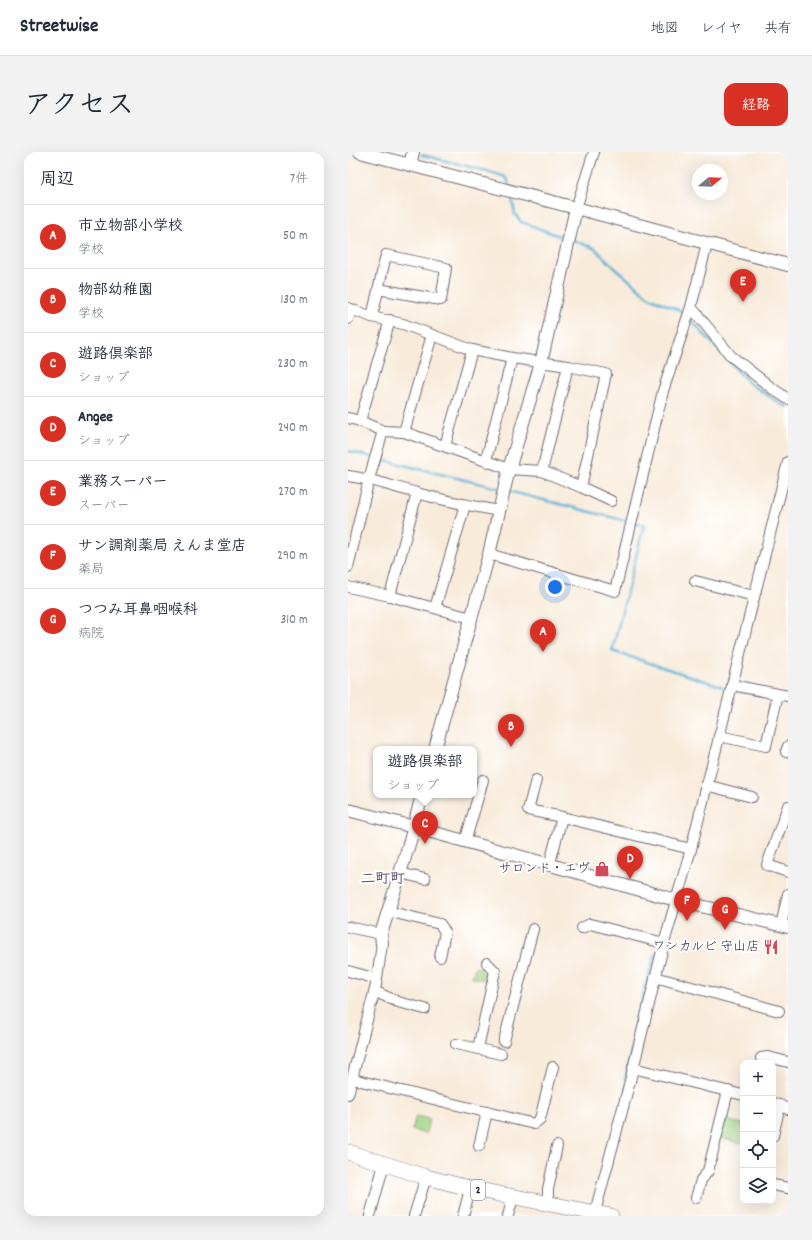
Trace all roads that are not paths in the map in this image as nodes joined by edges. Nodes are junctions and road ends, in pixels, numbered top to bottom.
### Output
1 (360, 152) edge
2 (413, 152) edge
3 (594, 152) edge
4 (410, 165) junction
5 (576, 208) junction
6 (707, 244) junction
7 (788, 265) edge
8 (378, 289) junction
9 (691, 307) junction
10 (349, 312) edge
11 (372, 317) junction
12 (390, 320) junction
13 (432, 335) junction
14 (472, 350) junction
15 (512, 358) junction
16 (540, 363) junction
17 (568, 366) junction
18 (788, 399) edge
19 (348, 418) edge
20 (360, 421) junction
21 (384, 431) junction
22 (404, 432) junction
23 (445, 446) junction
24 (486, 460) junction
25 (788, 462) edge
26 (509, 469) junction
27 (542, 471) junction
28 (348, 476) edge
29 (369, 479) junction
30 (581, 487) junction
31 (417, 493) junction
32 (612, 501) dead end
33 (465, 505) junction
34 (500, 511) junction
35 (489, 554) junction
36 (348, 567) edge
37 (695, 581) dead end
38 (348, 587) edge
39 (390, 596) junction
40 (754, 596) junction
41 (436, 608) junction
42 (471, 618) junction
43 (732, 685) junction
44 (778, 694) junction
45 (788, 696) edge
46 (719, 736) junction
47 (436, 746) edge
48 (484, 780) dead end
49 (536, 780) dead end
50 (706, 785) junction
51 (752, 797) dead end
52 (421, 798) edge
53 (788, 806) edge
54 (348, 810) edge
55 (562, 817) junction
56 (414, 826) junction
57 (465, 842) junction
58 (688, 848) junction
59 (547, 865) junction
60 (788, 872) edge
61 (400, 873) junction
62 (425, 879) dead end
63 (788, 894) edge
64 (676, 900) junction
65 (387, 911) junction
66 (348, 927) edge
67 (784, 927) edge
68 (582, 928) dead end
69 (533, 929) dead end
70 (381, 939) junction
71 (664, 943) junction
72 (440, 957) dead end
73 (487, 963) dead end
74 (348, 972) edge
75 (655, 977) junction
76 (377, 979) junction
77 (374, 991) junction
78 (425, 1009) dead end
79 (779, 1011) dead end
80 (504, 1041) dead end
81 (456, 1044) dead end
82 (478, 1048) junction
83 (501, 1054) dead end
84 (761, 1058) dead end
85 (788, 1062) edge
86 (553, 1067) dead end
87 (633, 1068) junction
88 (350, 1087) edge
89 (728, 1091) junction
90 (740, 1094) edge
91 (780, 1106) edge
92 (487, 1112) junction
93 (774, 1132) edge
94 (479, 1146) dead end
95 (557, 1146) dead end
96 (348, 1152) edge
97 (384, 1164) junction
98 (426, 1176) junction
99 (776, 1186) edge
100 (469, 1188) junction
101 (788, 1188) edge
102 (513, 1197) junction
103 (696, 1198) dead end
104 (548, 1204) junction
105 (563, 1211) edge
106 (595, 1212) junction
107 (370, 1216) edge
108 (414, 1216) edge
109 (463, 1216) edge
110 (508, 1216) edge
111 (611, 1216) edge

1 - 4 street
2 - 4 street
3 - 5 street
4 - 5 street
5 - 6 street
5 - 16 street
6 - 7 street
6 - 9 street
8 - 8 street
8 - 11 street
9 - 18 street
9 - 35 street
10 - 11 street
11 - 12 street
12 - 13 street
12 - 20 street
13 - 14 street
13 - 22 street
14 - 15 street
14 - 23 street
15 - 16 street
15 - 24 street
16 - 17 street
16 - 26 street
17 - 27 street
17 - 30 street
19 - 20 street
20 - 21 street
21 - 22 street
21 - 29 street
22 - 23 street
23 - 24 street
24 - 26 street
25 - 40 street
26 - 27 street
26 - 34 street
27 - 30 street
28 - 29 street
29 - 31 street
29 - 36 street
30 - 32 street
31 - 33 street
31 - 39 street
33 - 34 street
33 - 41 street
34 - 35 street
35 - 42 street
37 - 40 street
38 - 39 street
39 - 41 street
40 - 43 street
41 - 42 street
42 - 47 street
43 - 44 street
43 - 46 street
44 - 45 street
44 - 46 street
46 - 50 street
48 - 57 street
49 - 55 street
50 - 51 street
50 - 58 street
52 - 56 street
53 - 60 street
54 - 56 street
55 - 58 street
55 - 59 street
56 - 57 street
56 - 61 street
57 - 59 street
58 - 64 street
59 - 64 street
61 - 62 street
61 - 65 street
63 - 67 street
64 - 67 street
64 - 71 street
65 - 70 street
65 - 72 street
66 - 70 street
68 - 71 street
69 - 80 street
70 - 76 street
71 - 75 street
73 - 82 street
74 - 76 street
75 - 79 street
75 - 87 street
76 - 77 street
77 - 78 street
77 - 88 street
81 - 82 street
82 - 83 street
84 - 85 street
86 - 92 street
87 - 89 street
87 - 106 street
88 - 92 street
89 - 90 street
89 - 103 street
91 - 93 street
92 - 94 street
95 - 104 street
96 - 97 main road, 2
97 - 98 main road, 2
97 - 107 street
98 - 100 main road, 2
98 - 108 street
99 - 101 street
100 - 102 main road, 2
100 - 109 street
102 - 104 main road, 2
102 - 110 street
104 - 105 main road, 2
105 - 106 main road, 2
106 - 111 main road, 2

